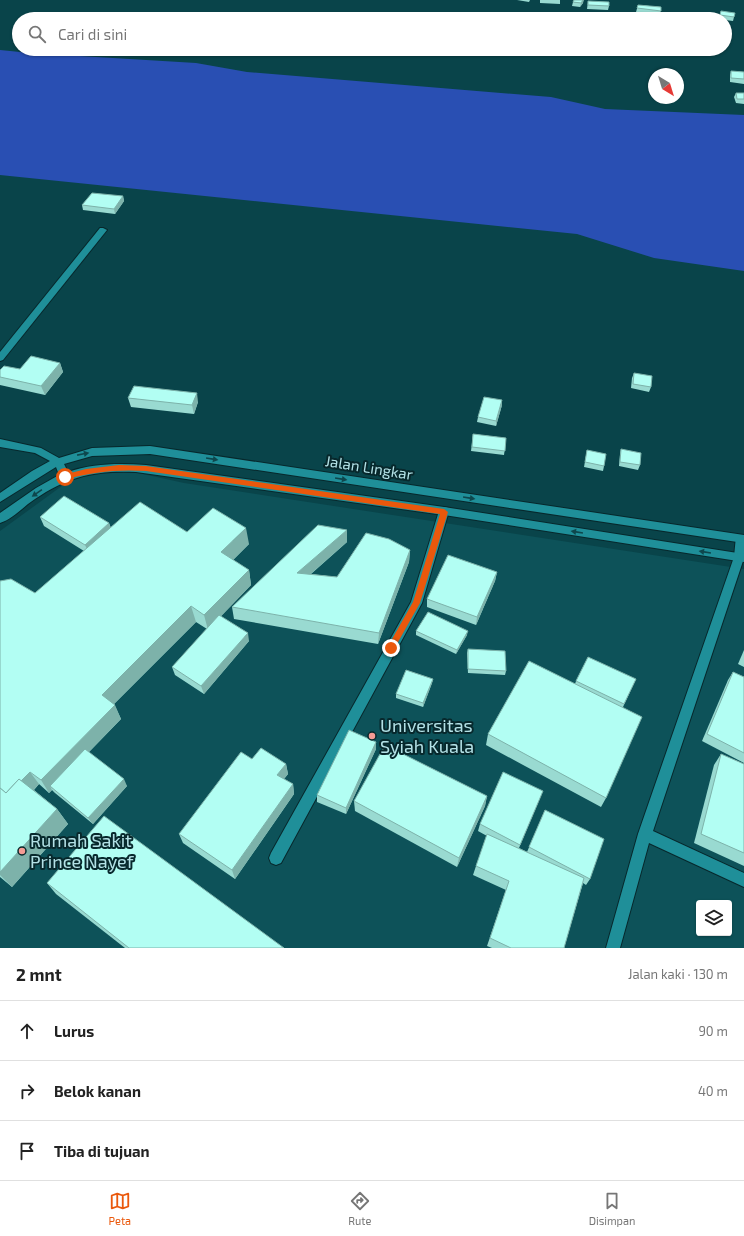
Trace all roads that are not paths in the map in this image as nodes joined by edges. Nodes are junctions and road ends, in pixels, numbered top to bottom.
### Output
1 (102, 230) dead end
2 (0, 358) edge
3 (0, 443) edge
4 (57, 462) junction
5 (65, 477) junction
6 (0, 498) edge
7 (444, 512) junction
8 (0, 518) edge
9 (742, 539) edge
10 (741, 558) edge
11 (645, 834) junction
12 (276, 858) dead end
13 (744, 880) edge
14 (613, 948) edge

1 - 2 street
3 - 4 street
4 - 5 street
4 - 6 street, Jalan Lingkar
4 -> 9 street, Jalan Lingkar
5 - 7 street
5 -> 8 street
10 -> 7 street
7 - 12 street
9 - 10 street
10 - 11 street
11 - 13 street
11 - 14 street

